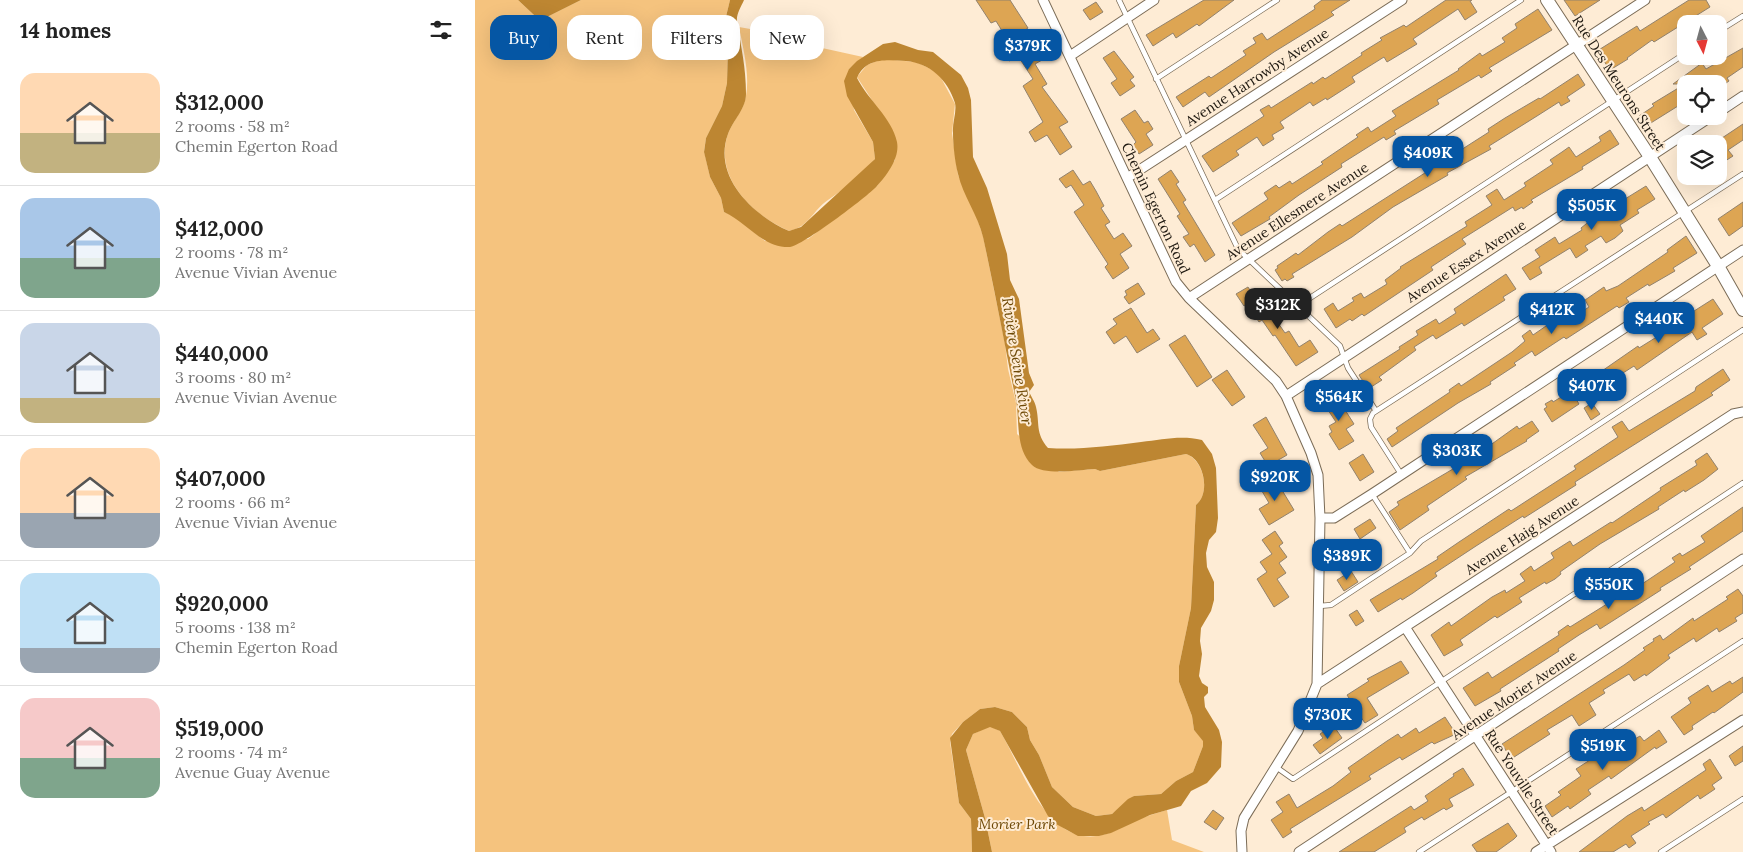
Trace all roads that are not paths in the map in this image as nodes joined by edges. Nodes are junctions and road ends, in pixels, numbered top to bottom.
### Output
1 (1043, 0) edge
2 (1119, 0) edge
3 (1154, 0) edge
4 (1277, 0) edge
5 (1402, 0) edge
6 (1521, 0) edge
7 (1547, 0) edge
8 (1645, 0) edge
9 (1743, 16) edge
10 (1127, 17) junction
11 (1727, 27) edge
12 (1577, 44) junction
13 (1070, 56) junction
14 (1677, 58) edge
15 (1156, 79) junction
16 (1743, 96) edge
17 (1613, 100) junction
18 (1727, 107) edge
19 (1698, 125) edge
20 (1186, 139) junction
21 (1650, 157) junction
22 (1743, 174) edge
23 (1127, 178) junction
24 (1215, 200) junction
25 (1684, 213) junction
26 (1743, 250) edge
27 (1249, 259) junction
28 (1718, 266) junction
29 (1189, 298) junction
30 (1300, 308) junction
31 (1743, 310) edge
32 (1743, 330) edge
33 (1344, 357) junction
34 (1286, 396) junction
35 (1376, 411) junction
36 (1743, 412) edge
37 (1402, 474) junction
38 (1743, 483) edge
39 (1372, 494) junction
40 (1320, 518) junction
41 (1410, 553) junction
42 (1743, 559) edge
43 (1319, 606) junction
44 (1405, 627) junction
45 (1743, 640) edge
46 (1441, 683) junction
47 (1317, 684) junction
48 (1743, 720) edge
49 (1476, 737) junction
50 (1276, 767) junction
51 (1512, 792) junction
52 (1743, 799) edge
53 (1549, 849) edge
54 (1242, 852) edge
55 (1299, 852) edge
56 (1419, 852) edge
57 (1536, 852) edge
58 (1661, 852) edge

1 - 13 street, Chemin Egerton Road
2 - 10 lane
3 - 10 street
4 - 15 lane
5 - 20 street, Avenue Harrowby Avenue
6 - 24 lane
7 - 12 street, Rue Des Meurons Street
8 - 12 street, Avenue Ellesmere Avenue
9 - 11 lane
10 - 13 street
10 - 15 lane
12 - 17 street, Rue Des Meurons Street
12 - 27 street, Avenue Ellesmere Avenue
13 - 23 street, Chemin Egerton Road
14 - 17 lane
15 - 20 lane
16 - 18 street
17 - 21 street, Rue Des Meurons Street
17 - 30 lane
19 - 21 street, Avenue Essex Avenue
20 - 23 street, Avenue Harrowby Avenue
20 - 24 lane
21 - 25 street, Rue Des Meurons Street
21 - 33 street, Avenue Essex Avenue
22 - 25 lane
23 - 29 street, Chemin Egerton Road
24 - 27 lane
25 - 28 street, Rue Des Meurons Street
25 - 35 lane
26 - 28 street
27 - 29 street, Avenue Ellesmere Avenue
27 - 30 lane
28 - 31 street, Rue Des Meurons Street
28 - 37 street
29 - 34 street, Chemin Egerton Road
30 - 33 lane
32 - 41 lane
33 - 34 street, Avenue Essex Avenue
33 - 35 lane
34 - 40 street, Chemin Egerton Road
35 - 37 lane
36 - 44 street, Avenue Haig Avenue
37 - 39 street
38 - 46 lane
39 - 40 street
39 - 41 lane
40 - 43 street, Chemin Egerton Road
41 - 43 lane
42 - 49 street, Avenue Morier Avenue
43 - 47 street, Chemin Egerton Road
44 - 46 street, Rue Youville Street
44 - 47 street, Avenue Haig Avenue
45 - 51 lane
46 - 49 street, Rue Youville Street
46 - 50 lane
47 - 50 street, Chemin Egerton Road
48 - 53 street
49 - 51 street, Rue Youville Street
49 - 55 street, Avenue Morier Avenue
50 - 54 street, Chemin Egerton Road
51 - 53 street, Rue Youville Street
51 - 56 lane
52 - 58 lane
53 - 57 street

